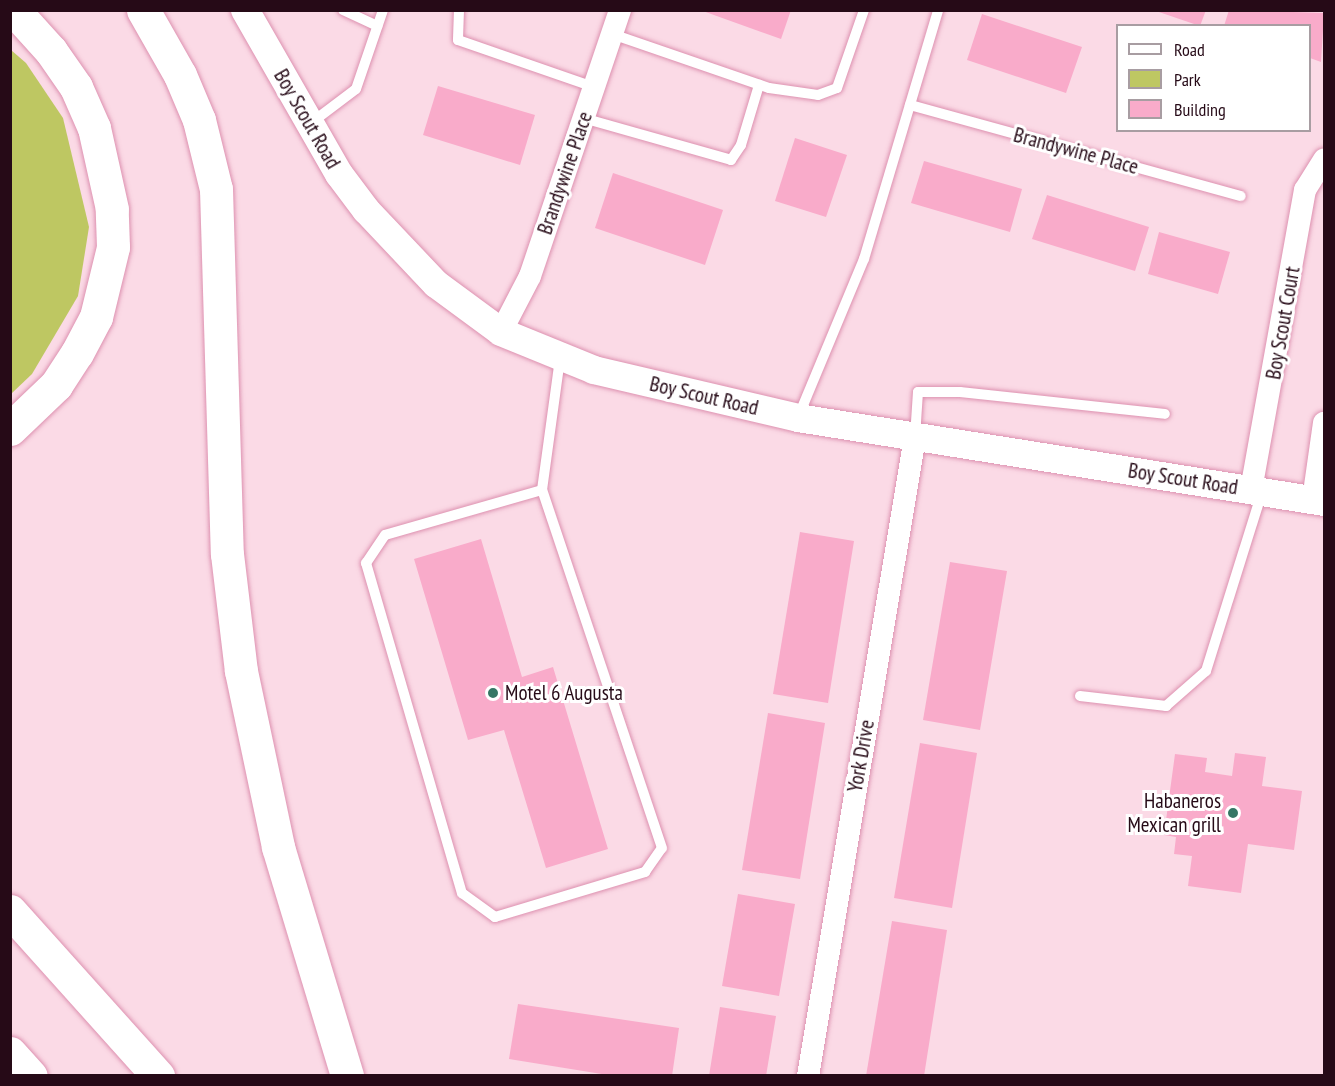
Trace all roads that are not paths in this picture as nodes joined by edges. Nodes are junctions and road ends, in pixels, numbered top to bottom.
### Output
1 (14, 10) edge
2 (143, 10) edge
3 (343, 10) edge
4 (383, 10) edge
5 (459, 10) edge
6 (620, 10) edge
7 (864, 10) edge
8 (938, 10) edge
9 (249, 12) edge
10 (378, 26) junction
11 (612, 34) junction
12 (759, 85) junction
13 (594, 87) junction
14 (910, 105) junction
15 (583, 118) junction
16 (311, 123) junction
17 (1324, 160) edge
18 (1241, 196) dead end
19 (501, 332) junction
20 (561, 356) junction
21 (1165, 414) dead end
22 (798, 418) junction
23 (1324, 423) edge
24 (10, 429) edge
25 (915, 437) junction
26 (542, 490) junction
27 (1256, 491) junction
28 (1319, 501) edge
29 (1080, 696) dead end
30 (10, 910) edge
31 (10, 1053) edge
32 (31, 1076) edge
33 (158, 1076) edge
34 (347, 1076) edge
35 (808, 1076) edge

1 - 24 highway
2 - 34 highway
3 - 10 lane
4 - 10 lane
5 - 13 lane
6 - 11 street, Brandywine Place
7 - 12 lane
8 - 14 lane
9 - 16 street, Boy Scout Road
10 - 16 lane
11 - 12 lane
11 - 13 street, Brandywine Place
12 - 15 lane
13 - 15 street, Brandywine Place
14 - 18 lane, Brandywine Place
14 - 22 lane
15 - 19 street, Brandywine Place
16 - 19 street, Boy Scout Road
17 - 27 street, Boy Scout Court
19 - 20 street, Boy Scout Road
20 - 22 street, Boy Scout Road
20 - 26 lane
21 - 25 lane
22 - 25 street, Boy Scout Road
23 - 28 street
25 - 27 street, Boy Scout Road
25 - 35 street, York Drive
26 - 26 lane
27 - 28 street, Boy Scout Road
27 - 29 lane
30 - 33 highway
31 - 32 highway

